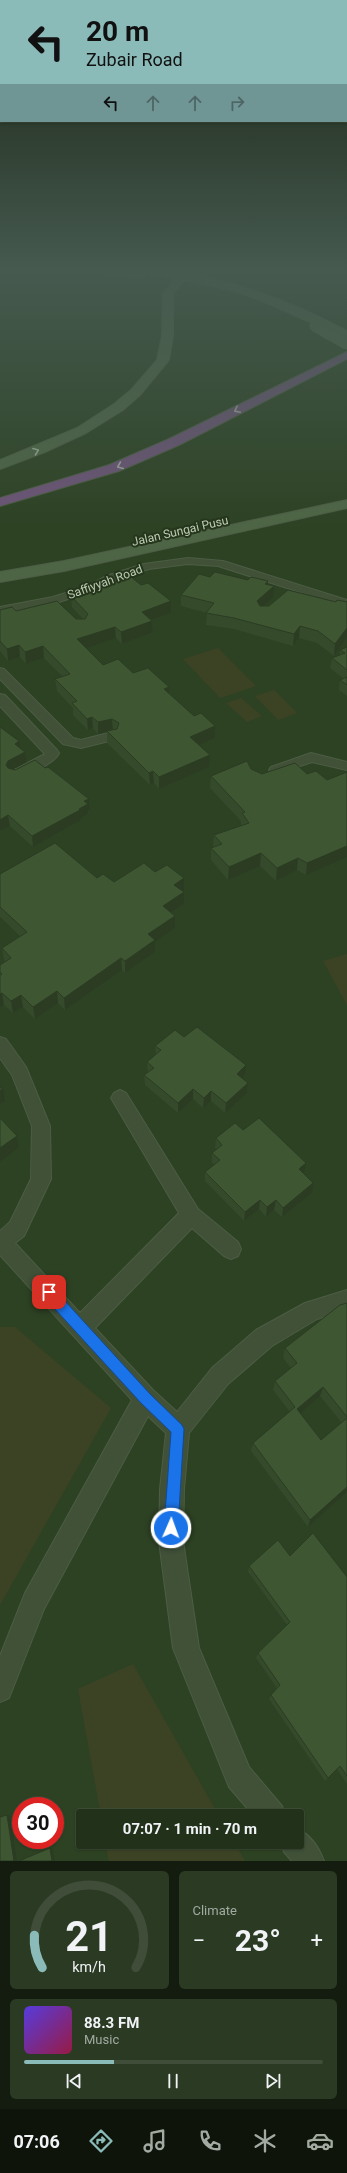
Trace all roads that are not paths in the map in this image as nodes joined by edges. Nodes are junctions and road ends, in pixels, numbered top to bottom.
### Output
1 (164, 355) edge
2 (322, 355) edge
3 (347, 355) edge
4 (141, 442) dead end
5 (94, 461) dead end
6 (0, 464) edge
7 (0, 489) edge
8 (0, 502) edge
9 (342, 503) edge
10 (7, 575) edge
11 (295, 586) junction
12 (284, 595) edge
13 (55, 600) junction
14 (347, 604) edge
15 (66, 610) edge
16 (0, 611) edge
17 (0, 672) edge
18 (0, 698) edge
19 (112, 736) edge
20 (347, 766) edge
21 (16, 775) edge
22 (262, 775) edge
23 (0, 1044) edge
24 (120, 1098) dead end
25 (191, 1215) junction
26 (1, 1242) edge
27 (231, 1249) dead end
28 (347, 1300) edge
29 (81, 1327) junction
30 (145, 1398) junction
31 (178, 1429) junction
32 (0, 1689) edge
33 (266, 1809) edge
34 (300, 1849) edge
35 (310, 1861) edge

6 -> 1 main road
2 - 4 highway
3 -> 8 highway
5 - 7 highway
9 - 10 main road, Jalan Sungai Pusu
9 - 10 main road, Jalan Sungai Pusu
11 - 12 street
11 - 13 street, Saffiyyah Road
11 - 14 street, Saffiyyah Road
13 - 15 street, Saffiyyah Road
13 - 16 street, Saffiyyah Road
17 - 19 street
18 - 21 street
20 - 22 street
23 - 26 street
24 - 25 street
25 - 27 street
25 - 29 street
26 - 29 street
28 - 31 street
29 - 30 street
30 - 31 street
30 - 32 street
31 - 33 street
34 - 35 street

